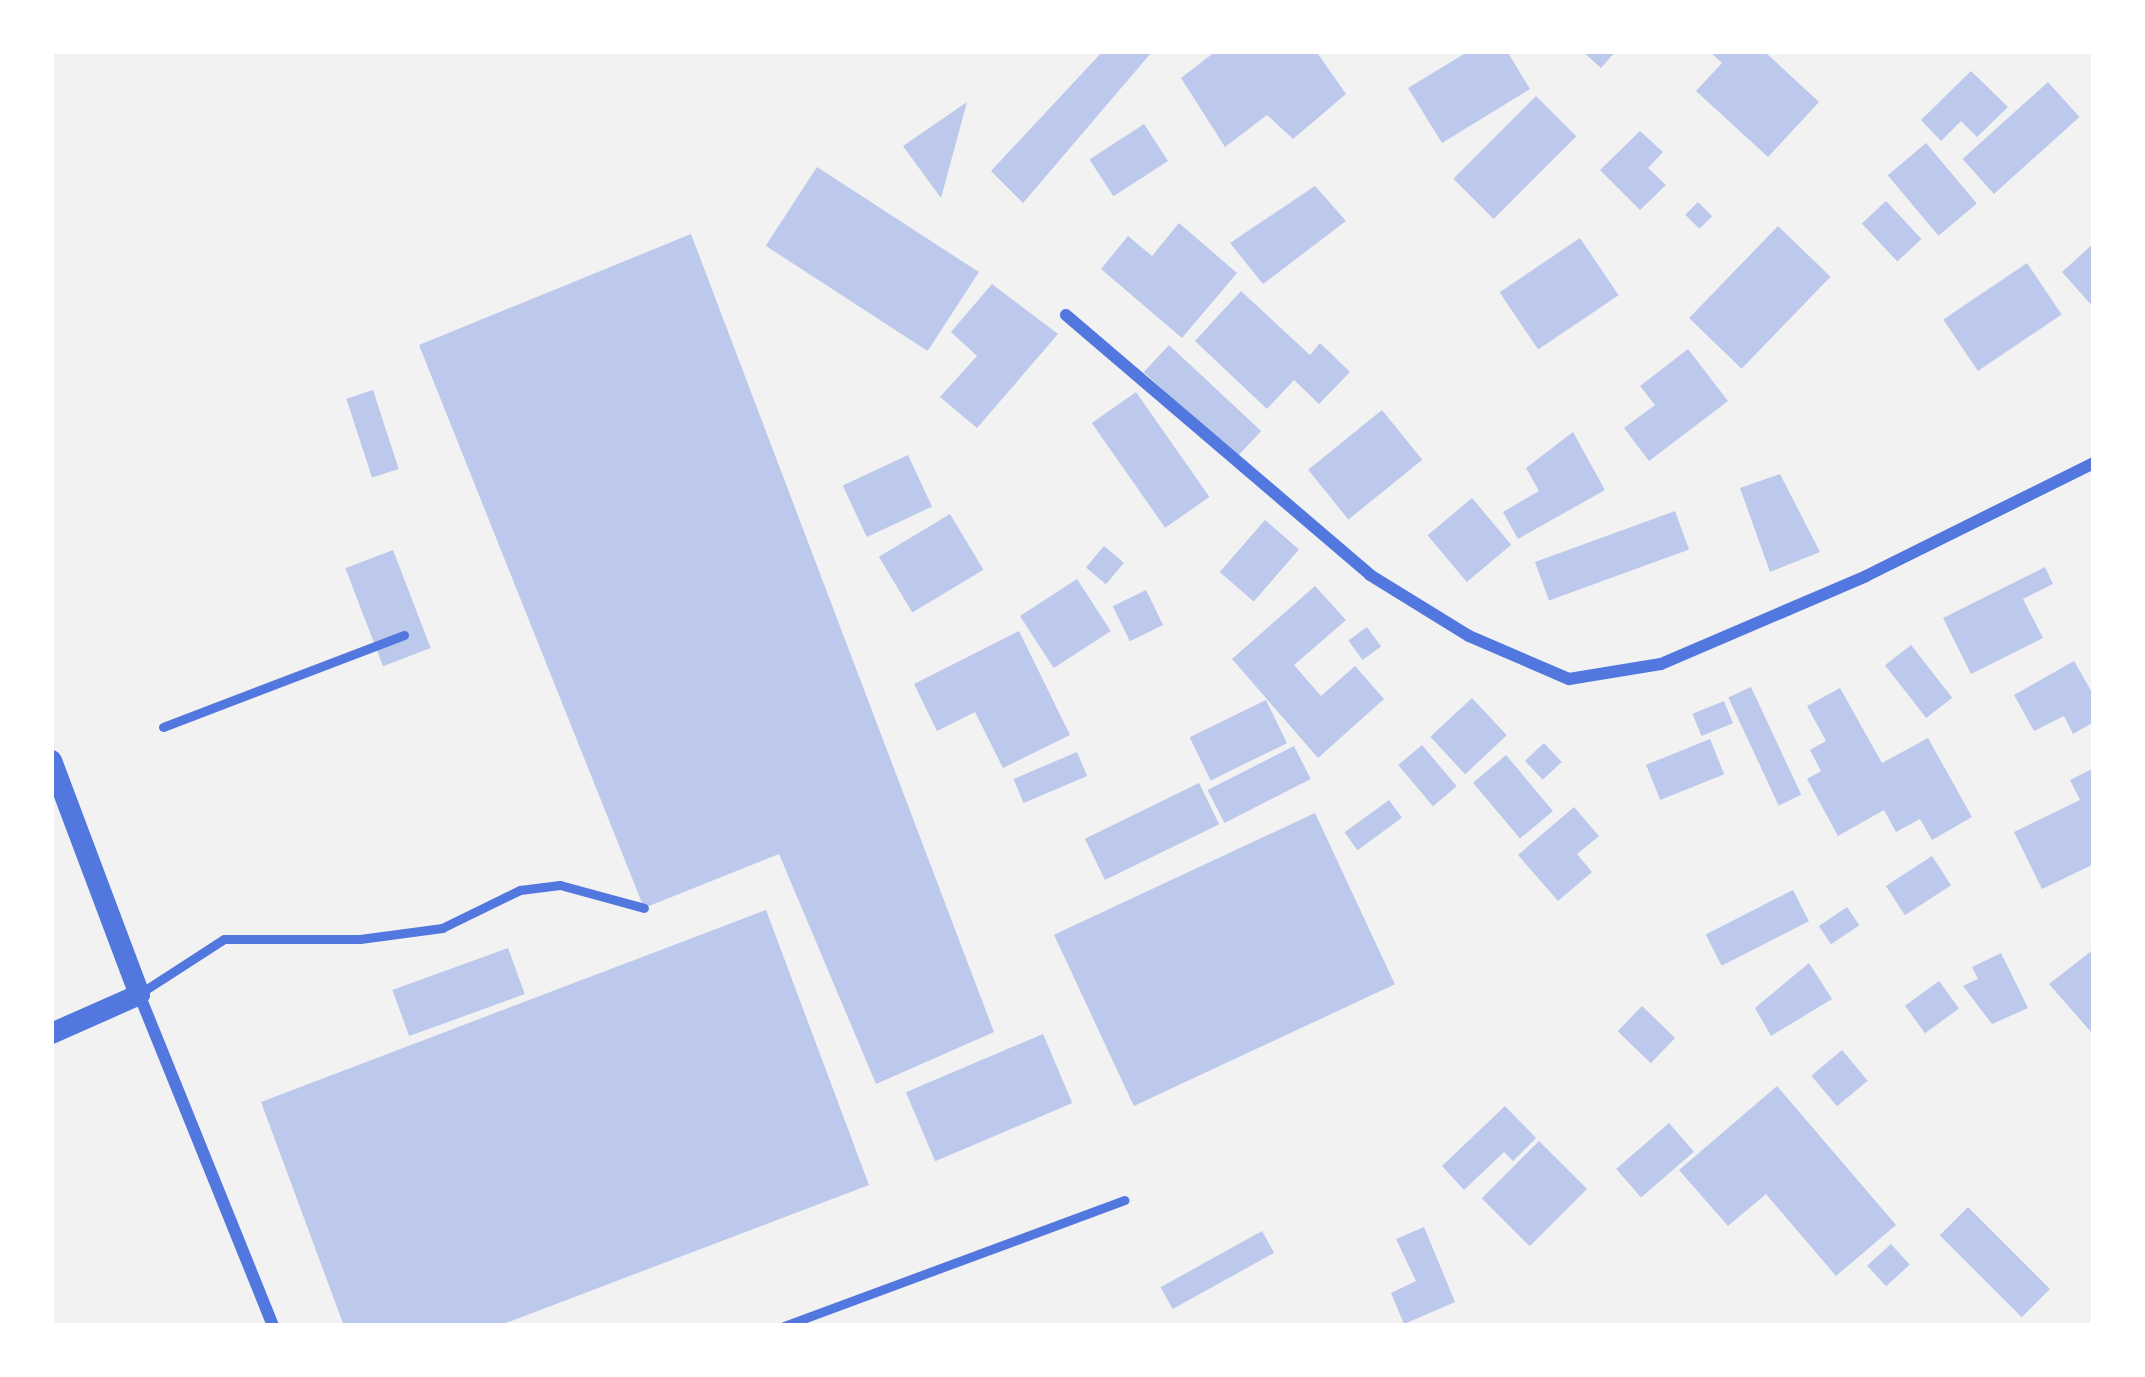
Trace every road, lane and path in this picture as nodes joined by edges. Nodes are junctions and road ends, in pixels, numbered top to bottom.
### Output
1 (1066, 315) dead end
2 (2094, 463) edge
3 (404, 634) dead end
4 (163, 727) dead end
5 (51, 760) edge
6 (644, 908) dead end
7 (140, 994) junction
8 (51, 1033) edge
9 (1124, 1200) dead end
10 (273, 1326) edge
11 (784, 1326) edge

1 - 2 street
3 - 4 lane
5 - 7 street
6 - 7 lane
7 - 8 street
7 - 10 street
9 - 11 lane

